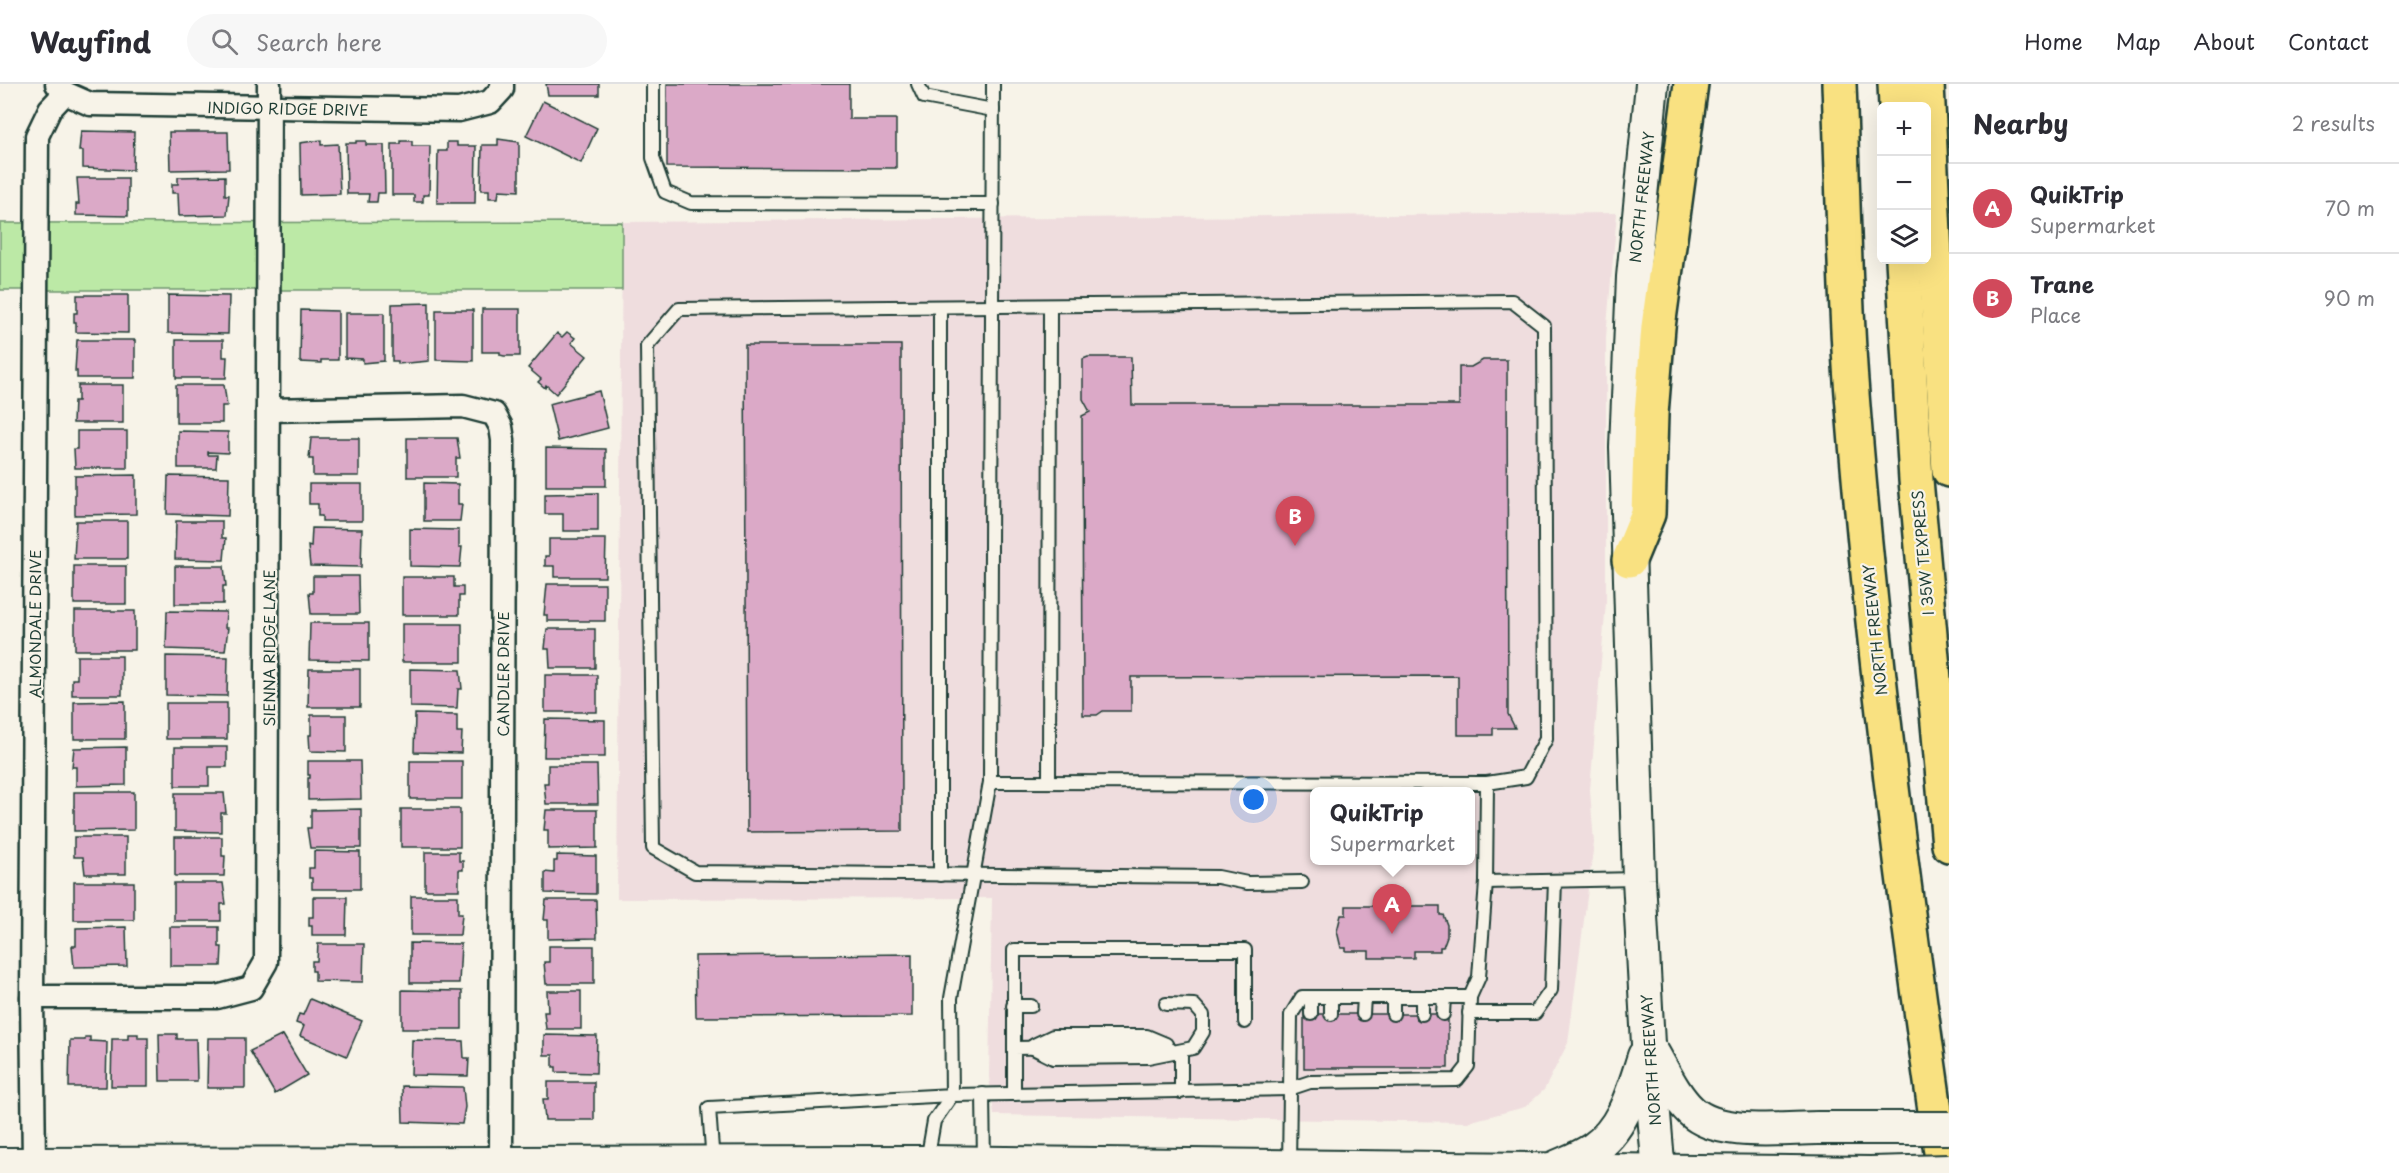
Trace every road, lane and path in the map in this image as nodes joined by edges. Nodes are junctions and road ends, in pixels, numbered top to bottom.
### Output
1 (269, 84) edge
2 (502, 84) edge
3 (653, 84) edge
4 (918, 84) edge
5 (993, 84) edge
6 (1652, 84) edge
7 (1691, 84) edge
8 (1839, 84) edge
9 (1895, 84) edge
10 (1927, 84) edge
11 (61, 88) edge
12 (1896, 102) edge
13 (269, 108) junction
14 (993, 110) junction
15 (993, 204) junction
16 (1903, 264) edge
17 (940, 307) junction
18 (994, 307) junction
19 (1050, 307) junction
20 (268, 410) junction
21 (1949, 470) edge
22 (1629, 560) junction
23 (990, 782) junction
24 (1049, 782) junction
25 (1487, 783) junction
26 (1949, 845) edge
27 (940, 875) junction
28 (973, 876) junction
29 (1639, 879) junction
30 (1555, 881) junction
31 (1302, 882) dead end
32 (1486, 882) junction
33 (1311, 996) junction
34 (1331, 996) junction
35 (1364, 996) junction
36 (1393, 996) junction
37 (1422, 996) junction
38 (1444, 996) junction
39 (1470, 996) junction
40 (32, 998) junction
41 (1166, 1004) dead end
42 (1013, 1006) junction
43 (1031, 1006) dead end
44 (1469, 1013) junction
45 (1311, 1014) dead end
46 (1331, 1014) dead end
47 (1363, 1014) dead end
48 (1393, 1014) dead end
49 (1422, 1014) dead end
50 (1443, 1014) dead end
51 (1245, 1022) dead end
52 (1648, 1044) junction
53 (1014, 1048) junction
54 (1181, 1051) junction
55 (1310, 1068) dead end
56 (1330, 1068) dead end
57 (1363, 1068) dead end
58 (1392, 1068) dead end
59 (1362, 1081) junction
60 (1392, 1081) junction
61 (1310, 1082) junction
62 (1329, 1082) junction
63 (1288, 1089) junction
64 (1181, 1092) junction
65 (983, 1094) junction
66 (1014, 1094) junction
67 (952, 1095) junction
68 (1949, 1128) edge
69 (501, 1163) junction
70 (713, 1163) junction
71 (0, 1164) edge
72 (1288, 1167) junction
73 (33, 1168) edge
74 (927, 1168) edge
75 (983, 1168) edge
76 (1549, 1170) junction
77 (1949, 1171) edge
78 (1659, 1172) edge
79 (1870, 1173) edge
80 (1944, 1173) edge

1 - 13 street, SIENNA RIDGE LANE
2 - 13 street, INDIGO RIDGE DRIVE
3 - 15 lane
4 - 14 lane
5 - 14 lane
6 - 22 main road, NORTH FREEWAY
7 - 22 highway
8 - 80 highway, NORTH FREEWAY
9 - 12 highway
10 - 21 highway
11 - 13 street, INDIGO RIDGE DRIVE
11 - 40 street, ALMONDALE DRIVE
13 - 20 street, SIENNA RIDGE LANE
14 - 15 lane
15 - 18 lane
16 - 26 highway, I 35W TEXPRESS
17 - 18 lane
17 - 27 lane
17 - 27 lane
18 - 19 lane
18 - 23 lane
19 - 24 lane
19 - 25 lane
20 - 40 street, SIENNA RIDGE LANE
20 - 69 street, CANDLER DRIVE
22 - 29 main road, NORTH FREEWAY
23 - 24 lane
23 - 28 lane
24 - 25 lane
25 - 32 lane
27 - 28 lane
28 - 31 lane
28 - 67 lane
29 - 30 lane
29 - 52 main road, NORTH FREEWAY
30 - 32 lane
30 - 44 lane
32 - 39 lane
33 - 34 lane
33 - 45 lane
33 - 63 lane
34 - 35 lane
34 - 46 lane
35 - 36 lane
35 - 47 lane
36 - 37 lane
36 - 48 lane
37 - 38 lane
37 - 49 lane
38 - 39 lane
38 - 50 lane
39 - 44 lane
40 - 73 street, ALMONDALE DRIVE
41 - 54 lane
42 - 43 lane
42 - 51 lane
42 - 53 lane
44 - 60 lane
52 - 68 main road, bridge
52 - 76 main road
52 - 78 main road, NORTH FREEWAY
53 - 54 lane
53 - 66 lane
54 - 64 lane
55 - 61 lane
56 - 62 lane
57 - 59 lane
58 - 60 lane
59 - 60 lane
59 - 62 lane
61 - 62 lane
61 - 63 lane
63 - 64 lane
63 - 72 lane
64 - 66 lane
65 - 66 lane
65 - 67 lane
65 - 75 lane
67 - 70 lane
67 - 74 lane
69 - 70 main road
69 - 73 main road
70 - 74 main road
71 - 73 main road
72 - 75 main road
72 - 76 main road
74 - 75 main road
76 - 78 main road
77 - 79 main road, bridge
78 - 79 main road

